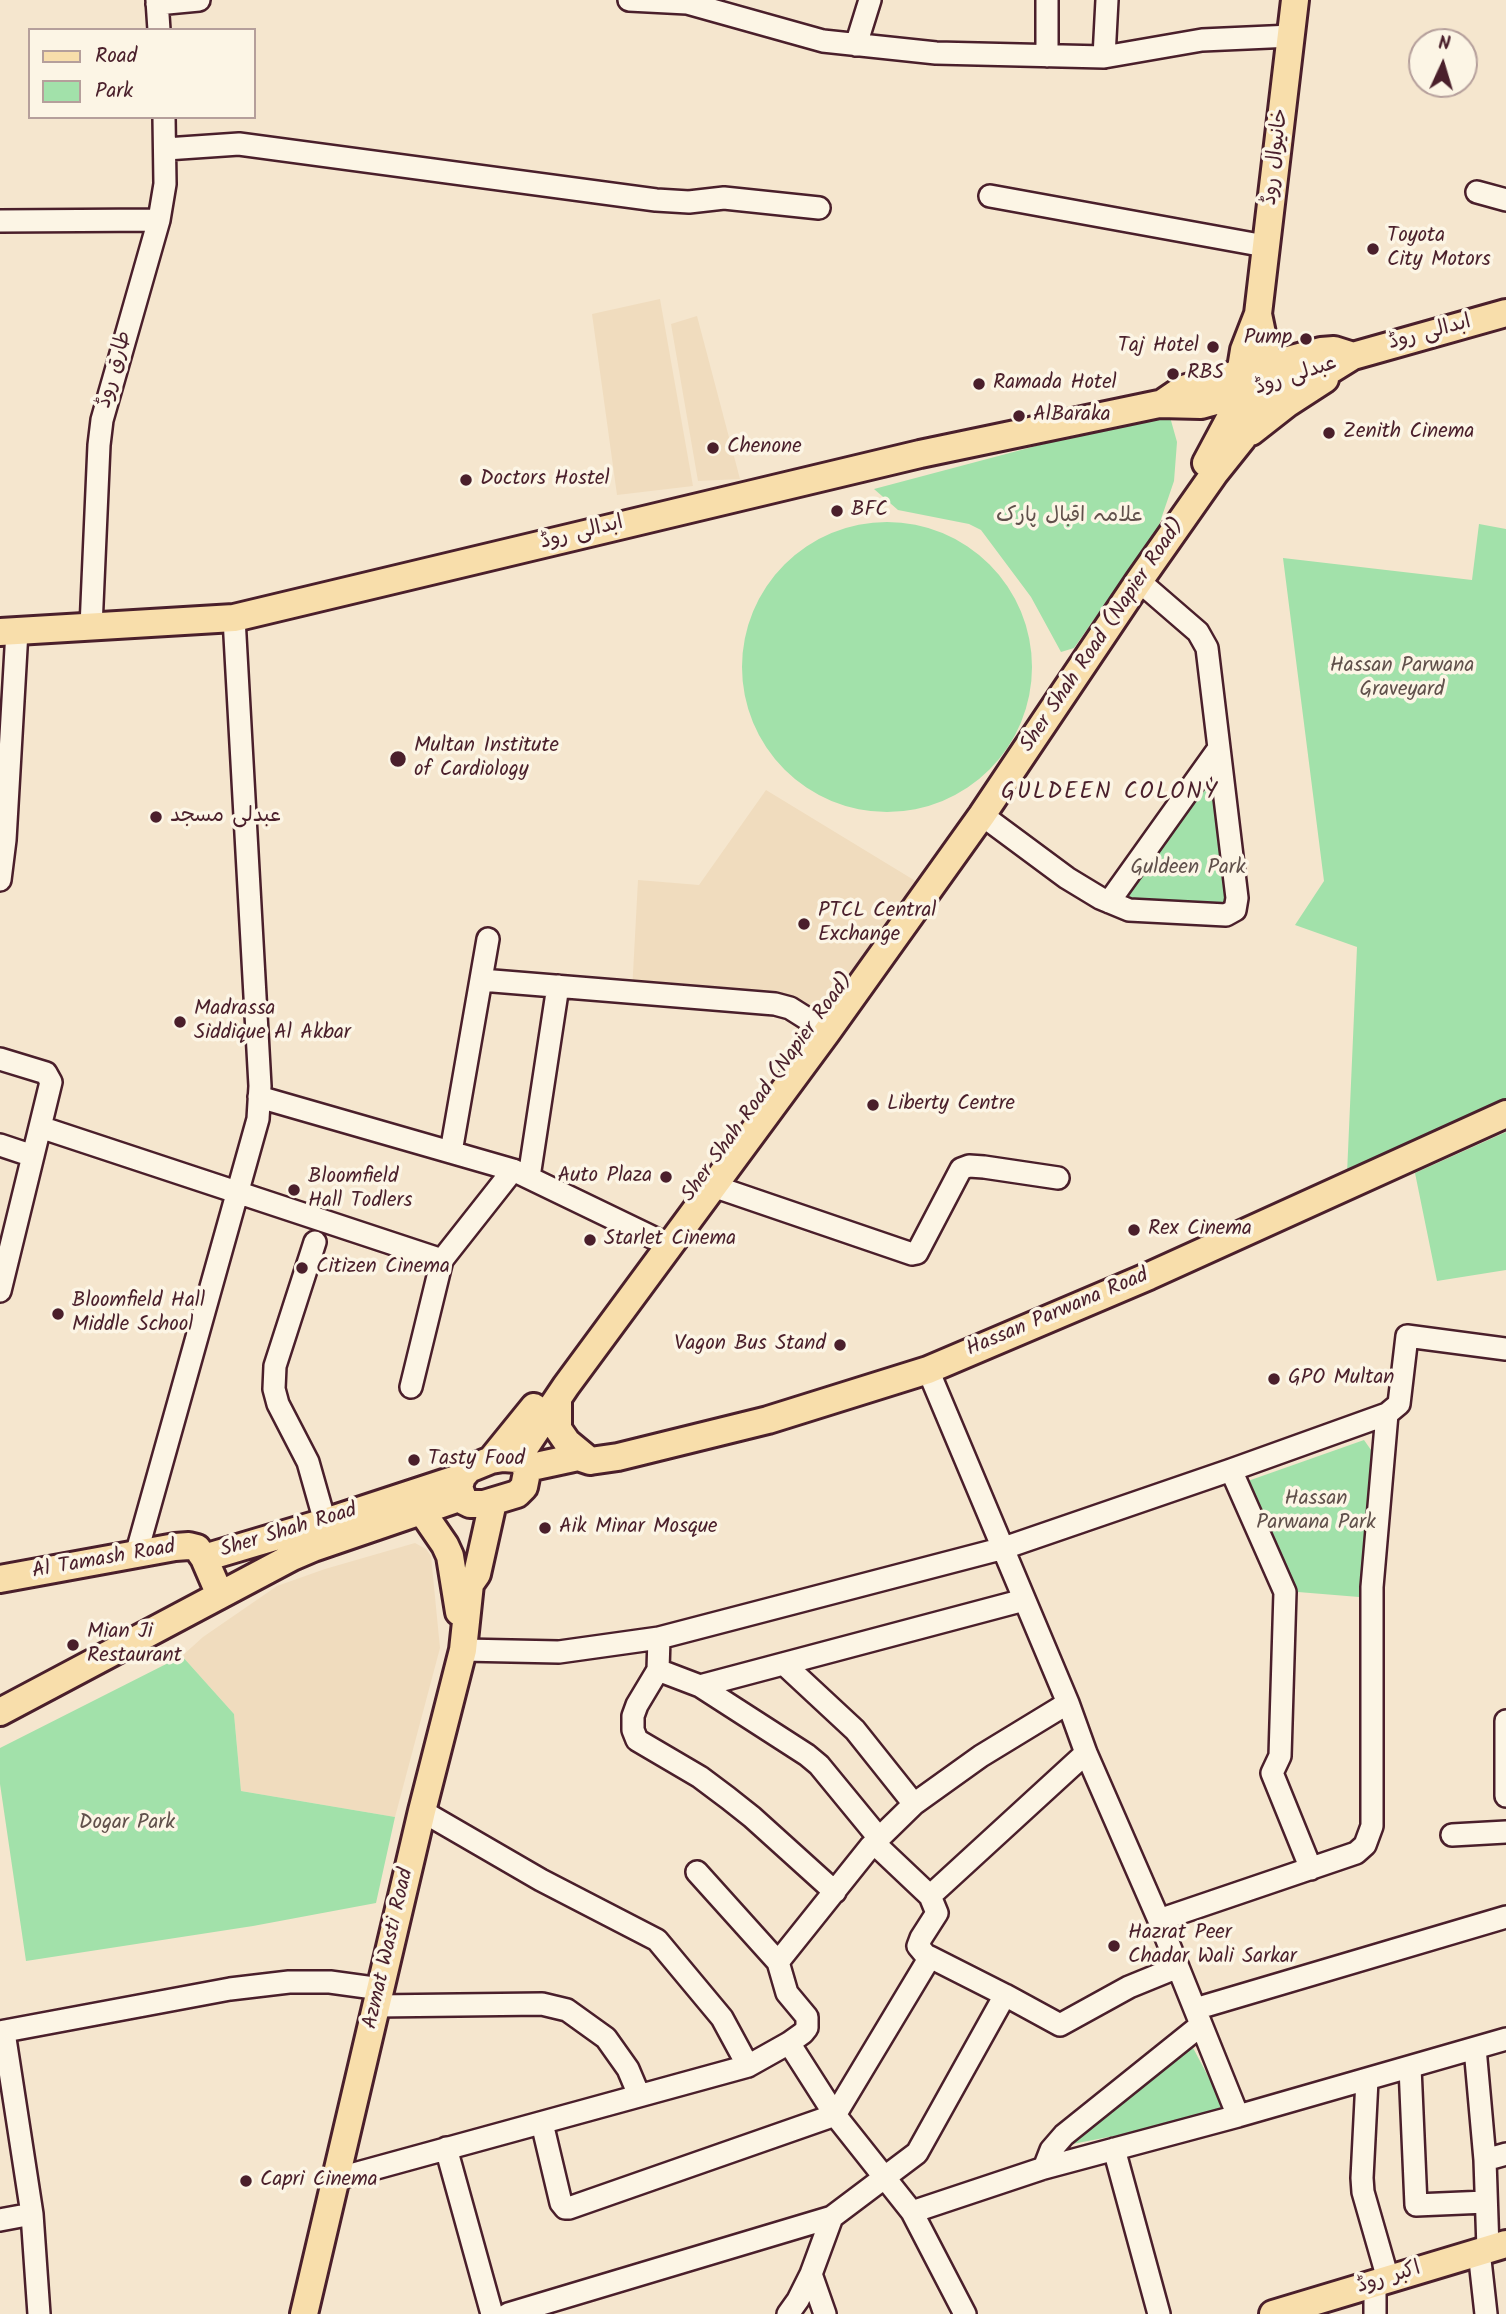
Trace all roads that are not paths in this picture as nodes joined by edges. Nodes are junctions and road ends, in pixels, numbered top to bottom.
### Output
1 (199, 0) edge
2 (635, 0) edge
3 (870, 0) edge
4 (1047, 0) edge
5 (1107, 0) edge
6 (1295, 0) edge
7 (157, 2) edge
8 (734, 8) edge
9 (159, 28) edge
10 (1292, 36) junction
11 (856, 45) junction
12 (1047, 56) junction
13 (1104, 57) junction
14 (164, 119) edge
15 (166, 149) junction
16 (1477, 192) dead end
17 (990, 196) dead end
18 (1506, 200) edge
19 (819, 208) dead end
20 (0, 220) edge
21 (159, 220) junction
22 (1265, 246) junction
23 (1506, 313) edge
24 (1353, 356) junction
25 (1252, 380) junction
26 (1171, 405) junction
27 (1242, 439) junction
28 (1209, 458) junction
29 (1194, 495) junction
30 (1139, 581) junction
31 (234, 618) junction
32 (92, 627) junction
33 (9, 632) edge
34 (1219, 748) junction
35 (1017, 750) junction
36 (982, 815) junction
37 (0, 880) edge
38 (1109, 902) junction
39 (488, 939) dead end
40 (481, 980) junction
41 (558, 986) junction
42 (817, 1024) junction
43 (0, 1059) edge
44 (259, 1097) junction
45 (1506, 1114) edge
46 (40, 1127) junction
47 (0, 1145) edge
48 (451, 1152) junction
49 (33, 1156) junction
50 (521, 1174) junction
51 (1058, 1178) dead end
52 (713, 1186) junction
53 (237, 1192) junction
54 (658, 1240) junction
55 (315, 1242) dead end
56 (442, 1260) junction
57 (0, 1291) edge
58 (1506, 1349) edge
59 (928, 1370) junction
60 (411, 1387) dead end
61 (554, 1392) junction
62 (1387, 1414) junction
63 (590, 1461) junction
64 (516, 1466) junction
65 (1231, 1470) junction
66 (474, 1495) junction
67 (421, 1510) junction
68 (325, 1522) junction
69 (1004, 1548) junction
70 (136, 1555) junction
71 (204, 1558) junction
72 (0, 1579) edge
73 (220, 1595) junction
74 (1024, 1600) junction
75 (659, 1638) junction
76 (463, 1642) junction
77 (784, 1664) junction
78 (658, 1670) junction
79 (700, 1686) junction
80 (1068, 1703) junction
81 (0, 1712) edge
82 (1506, 1721) edge
83 (1086, 1753) junction
84 (1506, 1796) edge
85 (914, 1804) junction
86 (422, 1811) junction
87 (1506, 1832) edge
88 (1452, 1835) dead end
89 (877, 1841) junction
90 (1311, 1868) junction
91 (697, 1872) dead end
92 (835, 1892) junction
93 (930, 1896) junction
94 (1506, 1917) edge
95 (1159, 1920) junction
96 (928, 1958) junction
97 (778, 1962) junction
98 (1178, 1967) junction
99 (1006, 1995) junction
100 (379, 1997) junction
101 (1198, 2017) junction
102 (2, 2032) edge
103 (1506, 2039) edge
104 (789, 2043) junction
105 (1475, 2048) junction
106 (748, 2066) junction
107 (1410, 2067) junction
108 (1367, 2080) junction
109 (639, 2095) junction
110 (835, 2115) junction
111 (1238, 2116) junction
112 (542, 2123) junction
113 (9, 2130) edge
114 (446, 2147) junction
115 (1114, 2149) junction
116 (1506, 2154) edge
117 (1485, 2160) junction
118 (1044, 2168) junction
119 (883, 2178) junction
120 (336, 2179) junction
121 (1486, 2202) junction
122 (912, 2212) junction
123 (32, 2214) junction
124 (832, 2217) junction
125 (0, 2220) edge
126 (1491, 2248) edge
127 (811, 2274) junction
128 (1382, 2281) junction
129 (1283, 2313) edge
130 (39, 2314) edge
131 (304, 2314) edge
132 (492, 2314) edge
133 (508, 2314) edge
134 (788, 2314) edge
135 (825, 2314) edge
136 (965, 2314) edge
137 (1159, 2314) edge
138 (1375, 2314) edge
139 (1486, 2314) edge

1 - 7 street
2 - 8 street
3 - 11 street
4 - 12 street
5 - 13 street
6 - 10 main road, خانیوال روڈ
7 - 9 street
8 - 11 street
10 - 13 street
10 - 22 main road, خانیوال روڈ
11 - 12 street
12 - 13 street
14 - 15 street, طارق روڈ
15 - 19 street
15 - 21 street, طارق روڈ
16 - 18 street
17 - 22 street
20 - 21 street
21 - 32 street, طارق روڈ
22 - 25 main road, خانیوال روڈ
23 - 24 main road, ابدالی روڈ
24 - 25 main road, عبدلی روڈ
24 - 27 main road
25 - 26 main road, عبدلی روڈ
25 - 27 main road
25 - 28 main road
26 - 28 main road
26 - 31 main road, ابدالی روڈ
27 - 29 main road
28 - 29 main road
29 - 30 main road, Sher Shah Road (Napier Road)
29 - 35 main road, Sher Shah Road (Napier Road)
30 - 34 street
30 - 35 main road, Sher Shah Road (Napier Road)
31 - 32 main road, ابدالی روڈ
31 - 44 street
32 - 33 main road, ابدالی روڈ
33 - 37 street
34 - 38 street
34 - 38 street
35 - 36 main road, Sher Shah Road (Napier Road)
35 - 42 main road, Sher Shah Road (Napier Road)
36 - 38 street
36 - 52 main road, Sher Shah Road (Napier Road)
39 - 40 street
40 - 41 street
40 - 48 street
41 - 42 street
41 - 50 street
42 - 54 main road, Sher Shah Road (Napier Road)
43 - 46 street
44 - 48 street
44 - 53 street
45 - 59 main road, Hassan Parwana Road
46 - 49 street
46 - 53 street
47 - 49 street
48 - 50 street
49 - 57 street
50 - 54 street
50 - 56 street
51 - 52 street
52 - 61 main road, Sher Shah Road (Napier Road)
53 - 56 street
53 - 70 street
54 - 61 main road, Sher Shah Road (Napier Road)
55 - 68 street
56 - 60 street
58 - 62 street
59 - 63 main road, Hassan Parwana Road
59 - 69 street
61 - 63 main road
61 - 64 main road
62 - 65 street
62 - 90 street
63 - 64 main road, Hassan Parwana Road
64 - 66 main road
64 - 66 main road
65 - 69 street
65 - 90 street
66 - 67 main road, Sher Shah Road
66 - 68 main road, Sher Shah Road
66 - 76 main road, Azmat Wasti Road
67 - 73 main road, Sher Shah Road
67 - 76 main road
68 - 71 main road, Sher Shah Road
69 - 74 street
69 - 75 street
70 - 71 main road, Al Tamash Road
70 - 72 main road, Al Tamash Road
71 - 73 main road, Sher Shah Road
73 - 81 main road
74 - 77 street
74 - 80 street
75 - 76 street
75 - 78 street
76 - 86 main road, Azmat Wasti Road
77 - 79 street
77 - 85 street
78 - 79 street
78 - 92 street
79 - 89 street
80 - 83 street
80 - 85 street
82 - 84 street
83 - 93 street
83 - 95 street
85 - 89 street
86 - 100 main road, Azmat Wasti Road
86 - 106 street
87 - 88 street
89 - 92 street
89 - 93 street
90 - 95 street
91 - 97 street
92 - 97 street
93 - 96 street
94 - 101 street
95 - 98 street
96 - 99 street
96 - 110 street
97 - 104 street
98 - 99 street
98 - 101 street
99 - 119 street
100 - 102 street
100 - 109 street
100 - 120 main road, Azmat Wasti Road
101 - 111 street
101 - 118 street
102 - 113 street
103 - 105 street
104 - 106 street
104 - 110 street
105 - 107 street
105 - 117 street
106 - 109 street
107 - 108 street
107 - 121 street
108 - 111 street
108 - 128 street
109 - 112 street
110 - 112 street
110 - 119 street
111 - 115 street
112 - 114 street
113 - 123 street
114 - 120 street
114 - 132 street
115 - 118 street
115 - 137 street
116 - 117 street
117 - 121 street
118 - 122 street
119 - 122 street
119 - 124 street
120 - 131 main road, Azmat Wasti Road
121 - 126 street
122 - 136 street
123 - 125 street
123 - 130 street
124 - 127 street
124 - 133 street
126 - 128 main road, اکبر روڈ
126 - 139 street
127 - 134 street
127 - 135 street
128 - 129 main road, اکبر روڈ
128 - 138 street

